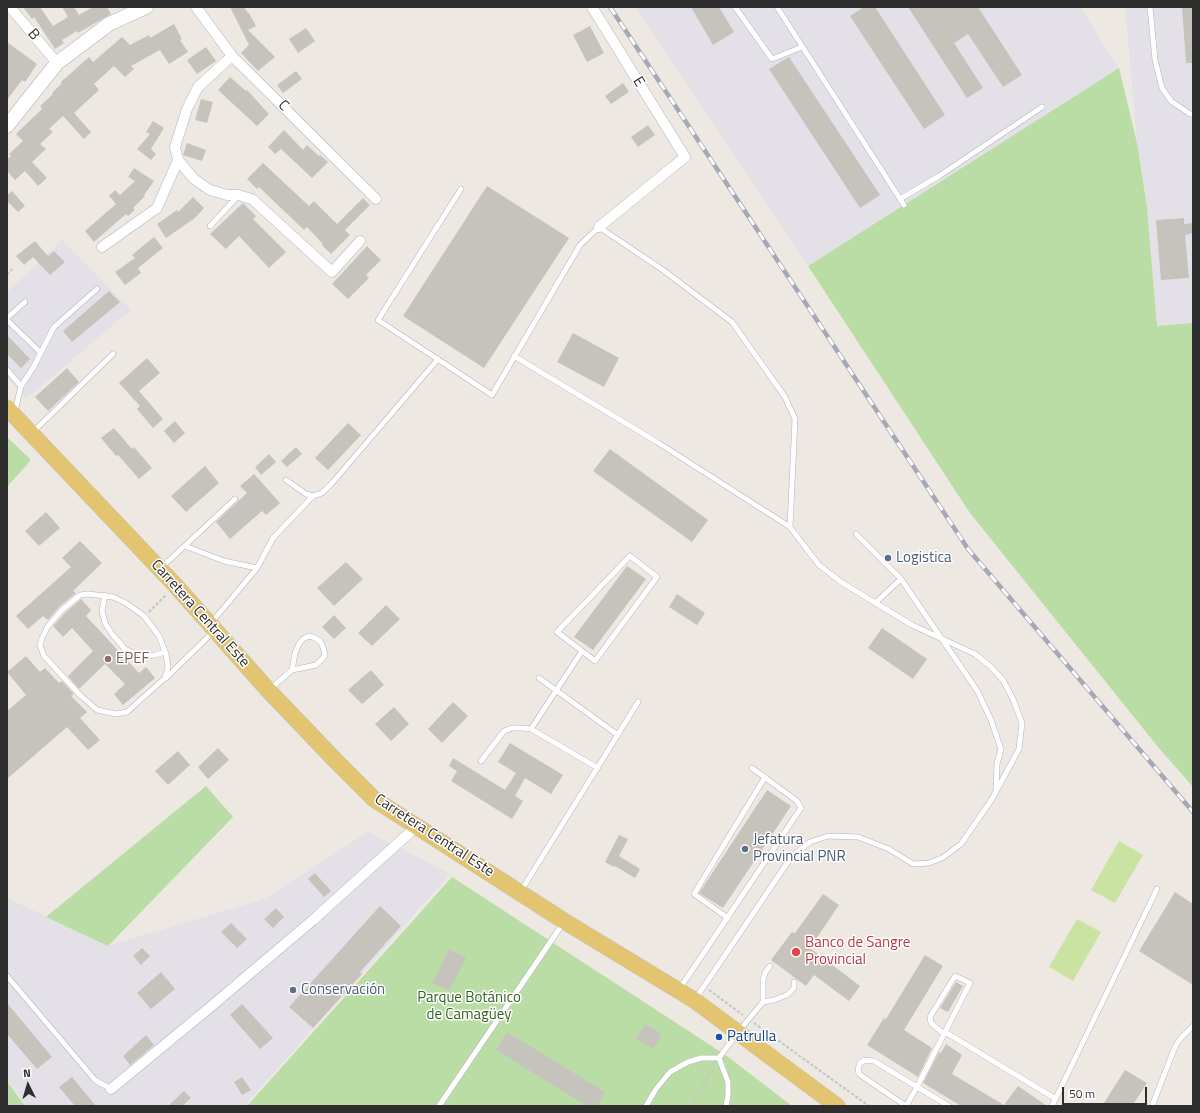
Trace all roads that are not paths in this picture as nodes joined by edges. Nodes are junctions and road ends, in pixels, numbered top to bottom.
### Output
1 (10, 7) edge
2 (146, 7) edge
3 (196, 7) edge
4 (592, 7) edge
5 (735, 7) edge
6 (777, 7) edge
7 (1150, 7) edge
8 (802, 47) junction
9 (232, 56) junction
10 (57, 63) junction
11 (1042, 107) dead end
12 (1193, 114) edge
13 (7, 126) edge
14 (178, 160) junction
15 (461, 189) dead end
16 (238, 195) junction
17 (900, 198) junction
18 (376, 199) dead end
19 (904, 205) dead end
20 (210, 226) dead end
21 (599, 227) junction
22 (360, 241) dead end
23 (102, 247) dead end
24 (97, 289) dead end
25 (25, 302) dead end
26 (7, 319) edge
27 (41, 353) junction
28 (113, 354) dead end
29 (514, 356) junction
30 (438, 359) junction
31 (7, 370) edge
32 (21, 386) junction
33 (10, 412) edge
34 (31, 434) junction
35 (286, 480) dead end
36 (313, 496) junction
37 (235, 499) dead end
38 (790, 527) junction
39 (856, 534) dead end
40 (185, 546) junction
41 (257, 568) junction
42 (159, 569) junction
43 (901, 579) junction
44 (105, 595) junction
45 (875, 603) junction
46 (212, 627) junction
47 (943, 639) junction
48 (582, 651) junction
49 (165, 652) junction
50 (292, 670) junction
51 (165, 678) junction
52 (539, 678) dead end
53 (268, 690) junction
54 (556, 690) junction
55 (638, 702) dead end
56 (531, 729) junction
57 (618, 735) junction
58 (481, 761) dead end
59 (598, 768) junction
60 (752, 768) dead end
61 (765, 777) junction
62 (996, 792) junction
63 (417, 826) junction
64 (1158, 889) dead end
65 (521, 892) junction
66 (728, 918) junction
67 (564, 921) junction
68 (770, 966) dead end
69 (7, 976) edge
70 (794, 982) dead end
71 (678, 991) junction
72 (694, 1000) junction
73 (763, 1002) junction
74 (1193, 1026) edge
75 (738, 1032) junction
76 (1191, 1032) edge
77 (945, 1033) junction
78 (719, 1058) junction
79 (917, 1087) junction
80 (112, 1089) joint
81 (1056, 1099) junction
82 (439, 1106) edge
83 (646, 1106) edge
84 (726, 1106) edge
85 (837, 1106) edge
86 (906, 1106) edge
87 (949, 1106) edge
88 (1052, 1106) edge
89 (1152, 1106) edge

1 - 10 street, B
2 - 10 street
3 - 9 street, C
4 - 21 street, E
5 - 8 lane
6 - 8 lane
7 - 12 lane
8 - 17 lane
9 - 14 street
9 - 18 street, C
10 - 13 street
11 - 17 lane
14 - 16 street
14 - 23 street
15 - 30 lane
16 - 20 lane
16 - 22 street
17 - 19 lane
21 - 29 lane
21 - 38 lane
24 - 27 lane
25 - 26 lane
26 - 27 lane
27 - 32 lane
28 - 34 lane
29 - 30 lane
29 - 38 lane
30 - 36 lane
31 - 32 lane
32 - 33 lane
33 - 34 main road, Carretera Central Este
34 - 42 main road, Carretera Central Este
35 - 36 lane
36 - 41 lane
37 - 40 lane
38 - 45 lane
39 - 43 lane
40 - 41 lane
40 - 42 lane
41 - 46 lane
42 - 46 main road, Carretera Central Este
43 - 45 lane
43 - 47 lane
44 - 49 lane
44 - 49 lane
44 - 51 lane
45 - 47 lane
46 - 51 lane
46 - 53 main road, Carretera Central Este
47 - 62 lane
47 - 62 lane
48 - 48 lane
48 - 54 lane
49 - 51 lane
50 - 50 lane
50 - 53 lane
52 - 54 lane
53 - 63 main road, Carretera Central Este
54 - 56 lane
54 - 57 lane
55 - 57 lane
56 - 58 lane
56 - 59 lane
57 - 59 lane
59 - 65 lane
60 - 61 lane
61 - 66 lane
61 - 66 lane
62 - 72 lane
63 - 65 main road, Carretera Central Este
63 - 80 street
64 - 81 lane
65 - 67 main road, Carretera Central Este
66 - 71 lane
67 - 71 main road, Carretera Central Este
67 - 82 lane
68 - 73 lane
69 - 80 lane
70 - 73 lane
71 - 72 main road, Carretera Central Este
72 - 75 main road, Carretera Central Este
73 - 75 lane
74 - 76 lane
75 - 78 lane
75 - 85 main road, Carretera Central Este
76 - 89 lane
77 - 77 lane
77 - 79 lane
77 - 81 lane
78 - 83 lane
78 - 84 lane
79 - 86 lane
79 - 86 lane
79 - 87 lane
81 - 88 lane

